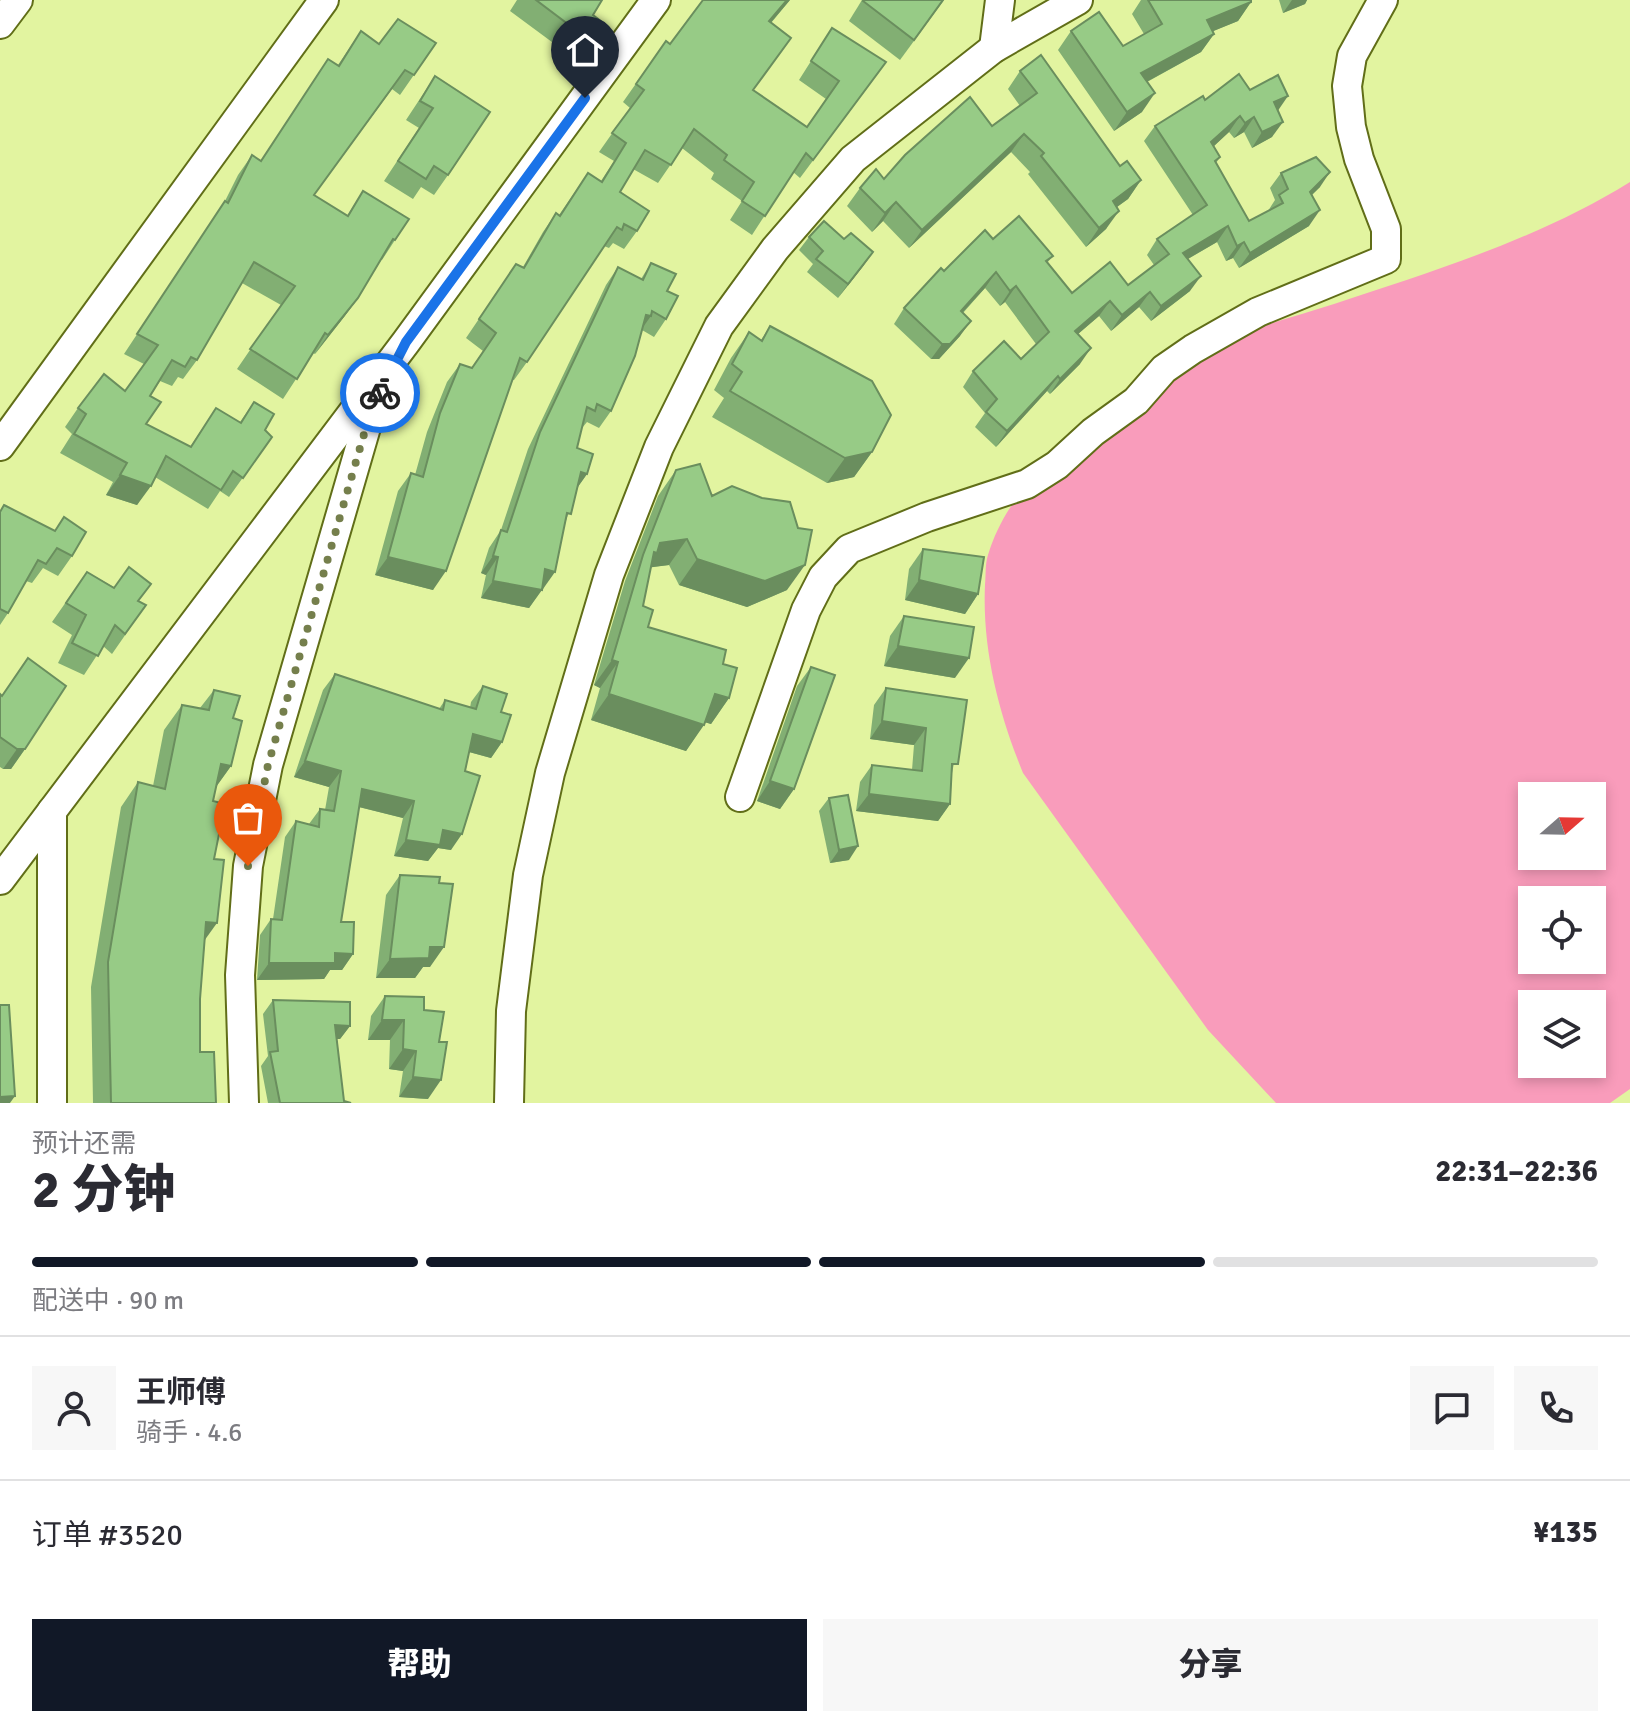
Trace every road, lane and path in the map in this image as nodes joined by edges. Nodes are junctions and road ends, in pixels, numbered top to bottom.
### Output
1 (18, 0) edge
2 (324, 0) edge
3 (656, 0) edge
4 (1000, 0) edge
5 (1078, 0) edge
6 (1383, 0) edge
7 (0, 24) edge
8 (994, 48) junction
9 (406, 342) junction
10 (0, 446) edge
11 (740, 797) dead end
12 (52, 811) junction
13 (0, 880) edge
14 (52, 1103) edge
15 (244, 1103) edge
16 (509, 1103) edge

1 - 7 street
2 - 10 street
3 - 9 street
4 - 8 street
5 - 8 street
6 - 11 street
8 - 16 street
9 - 12 street
9 - 15 street
12 - 13 street
12 - 14 street

